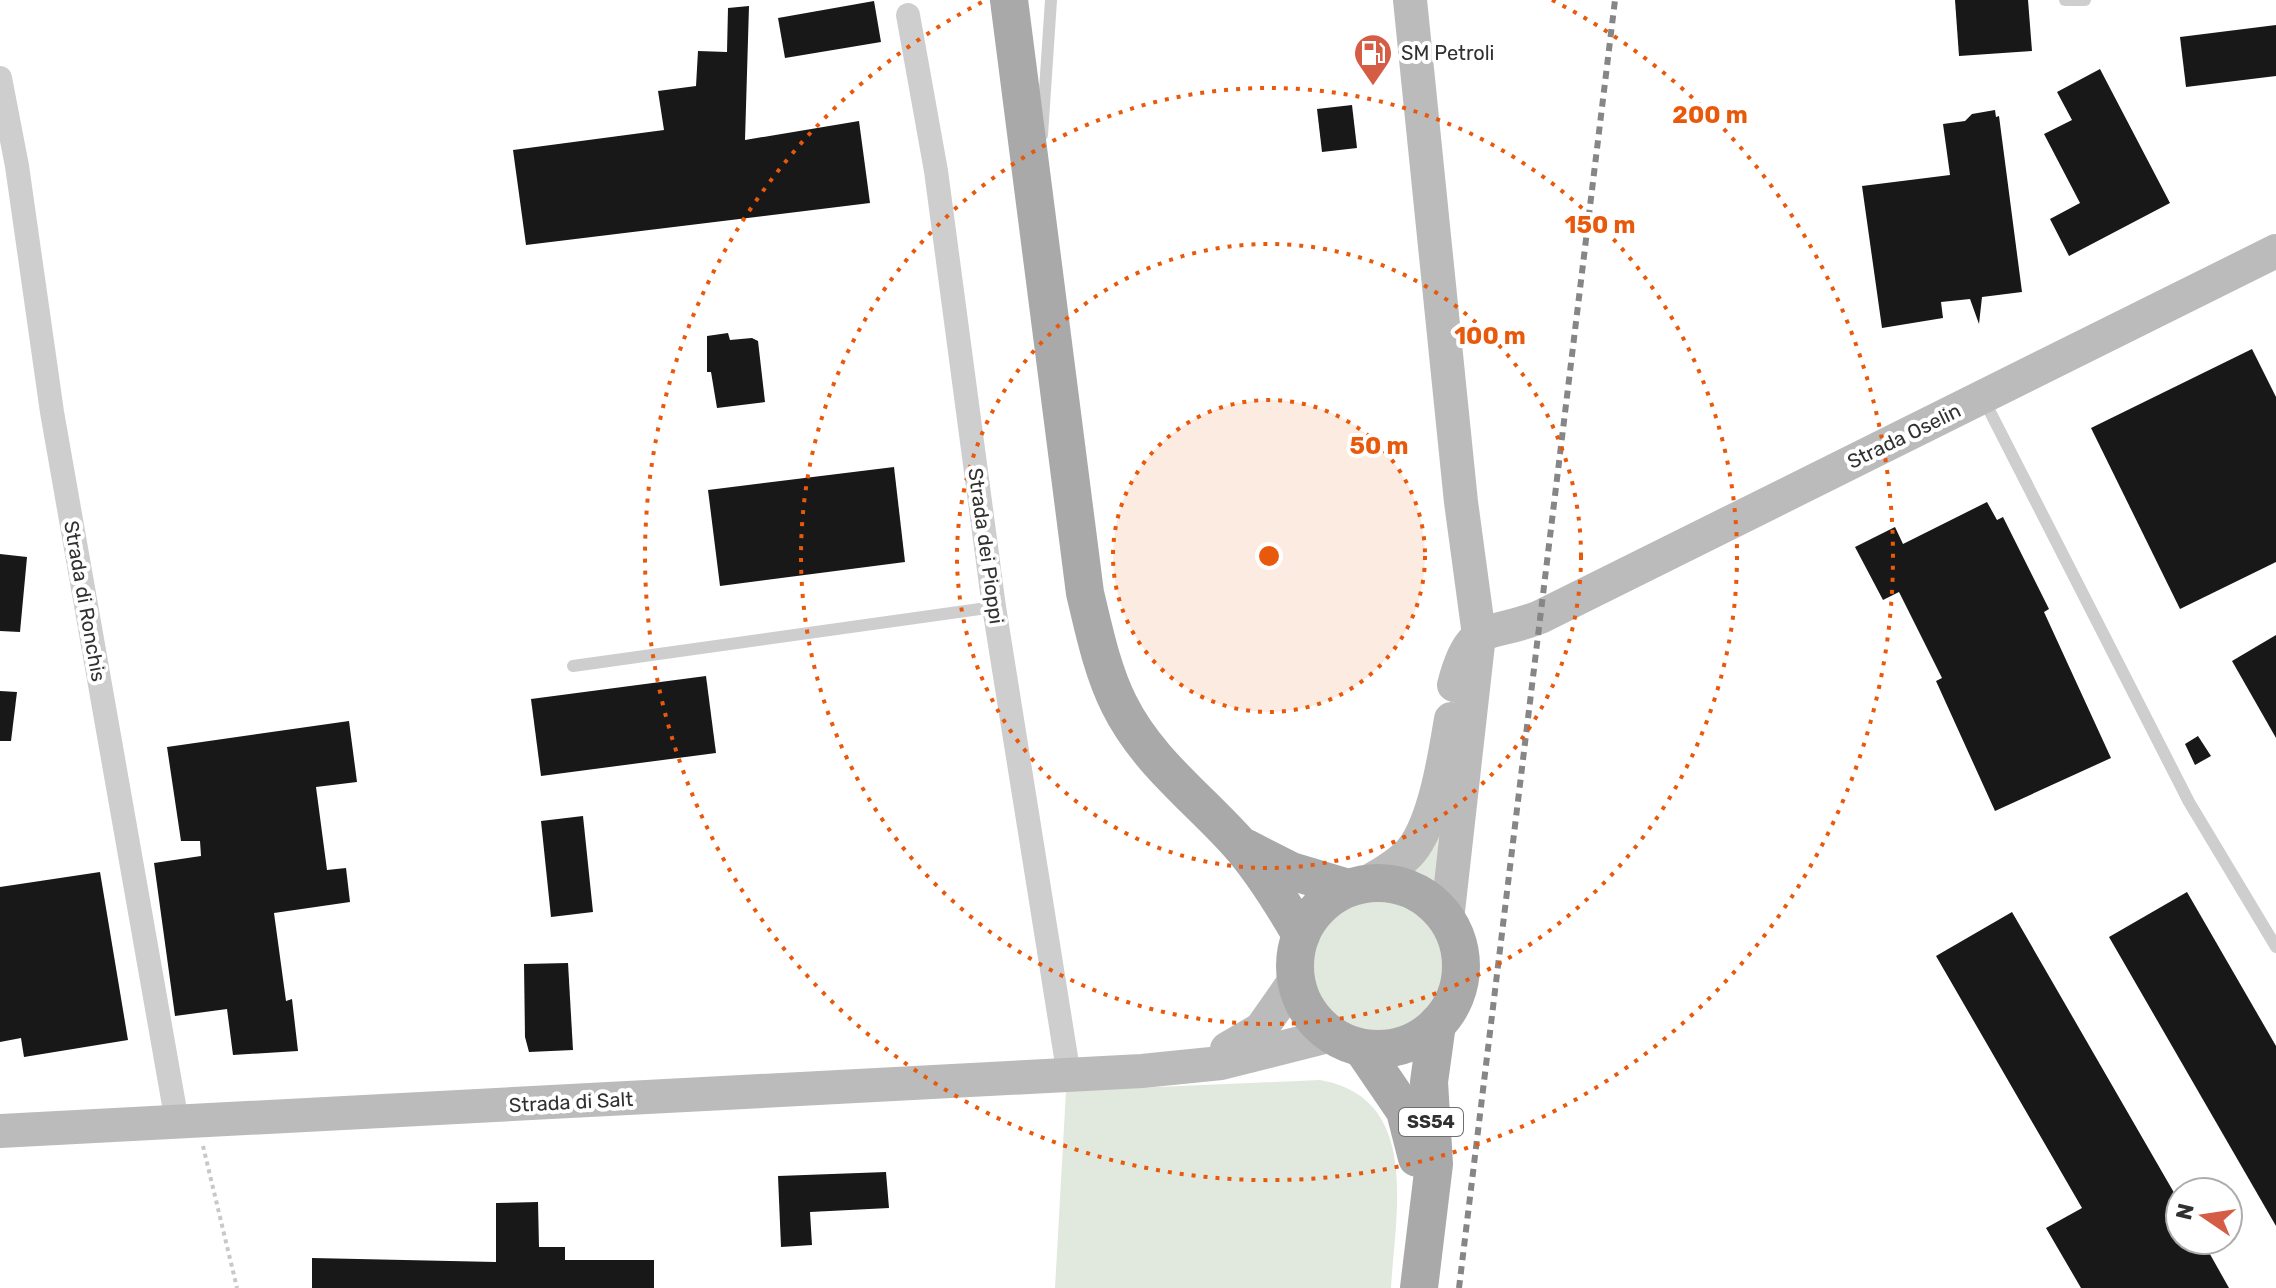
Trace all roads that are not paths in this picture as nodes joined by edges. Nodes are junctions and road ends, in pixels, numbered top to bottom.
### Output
1 (1009, 0) edge
2 (1051, 0) edge
3 (1410, 0) edge
4 (2065, 0) edge
5 (2085, 0) edge
6 (908, 15) dead end
7 (0, 78) edge
8 (1036, 206) junction
9 (2276, 251) edge
10 (1982, 398) junction
11 (1461, 502) junction
12 (994, 607) junction
13 (1531, 620) junction
14 (1479, 635) junction
15 (573, 666) dead end
16 (1454, 685) junction
17 (1240, 845) junction
18 (1453, 866) junction
19 (1357, 886) junction
20 (1447, 920) junction
21 (1301, 935) junction
22 (2276, 947) edge
23 (1296, 979) junction
24 (1437, 1024) junction
25 (1347, 1042) junction
26 (1142, 1071) junction
27 (1069, 1076) junction
28 (187, 1122) junction
29 (0, 1131) edge
30 (1426, 1220) junction
31 (1419, 1288) edge

1 - 8 main road
2 - 8 lane
3 - 11 street, SS54
4 - 5 lane
6 - 12 street, Strada dei Pioppi
7 - 28 street, Strada di Ronchis
8 - 17 main road
9 - 10 street, Strada Oselin
10 - 13 street, Strada Oselin
10 - 22 lane
11 - 13 street
11 - 14 street, SS54
11 - 16 street, SS54
12 - 15 lane
12 - 27 street, Strada dei Pioppi
13 - 14 street
13 - 18 street, SS54
14 - 16 street
14 - 18 street, SS54
16 - 19 street, SS54
17 - 19 main road
17 - 21 main road
18 - 20 street, SS54
19 - 20 main road, SS54
19 - 21 main road, SS54
20 - 24 main road, SS54
21 - 23 main road, SS54
23 - 25 main road, SS54
23 - 26 street
24 - 25 main road, SS54
24 - 30 main road, SS54
25 - 26 street
25 - 30 main road, SS54
26 - 27 street, Strada di Salt
27 - 28 street, Strada di Salt
28 - 29 street, Strada di Salt
30 - 31 main road, SS54

